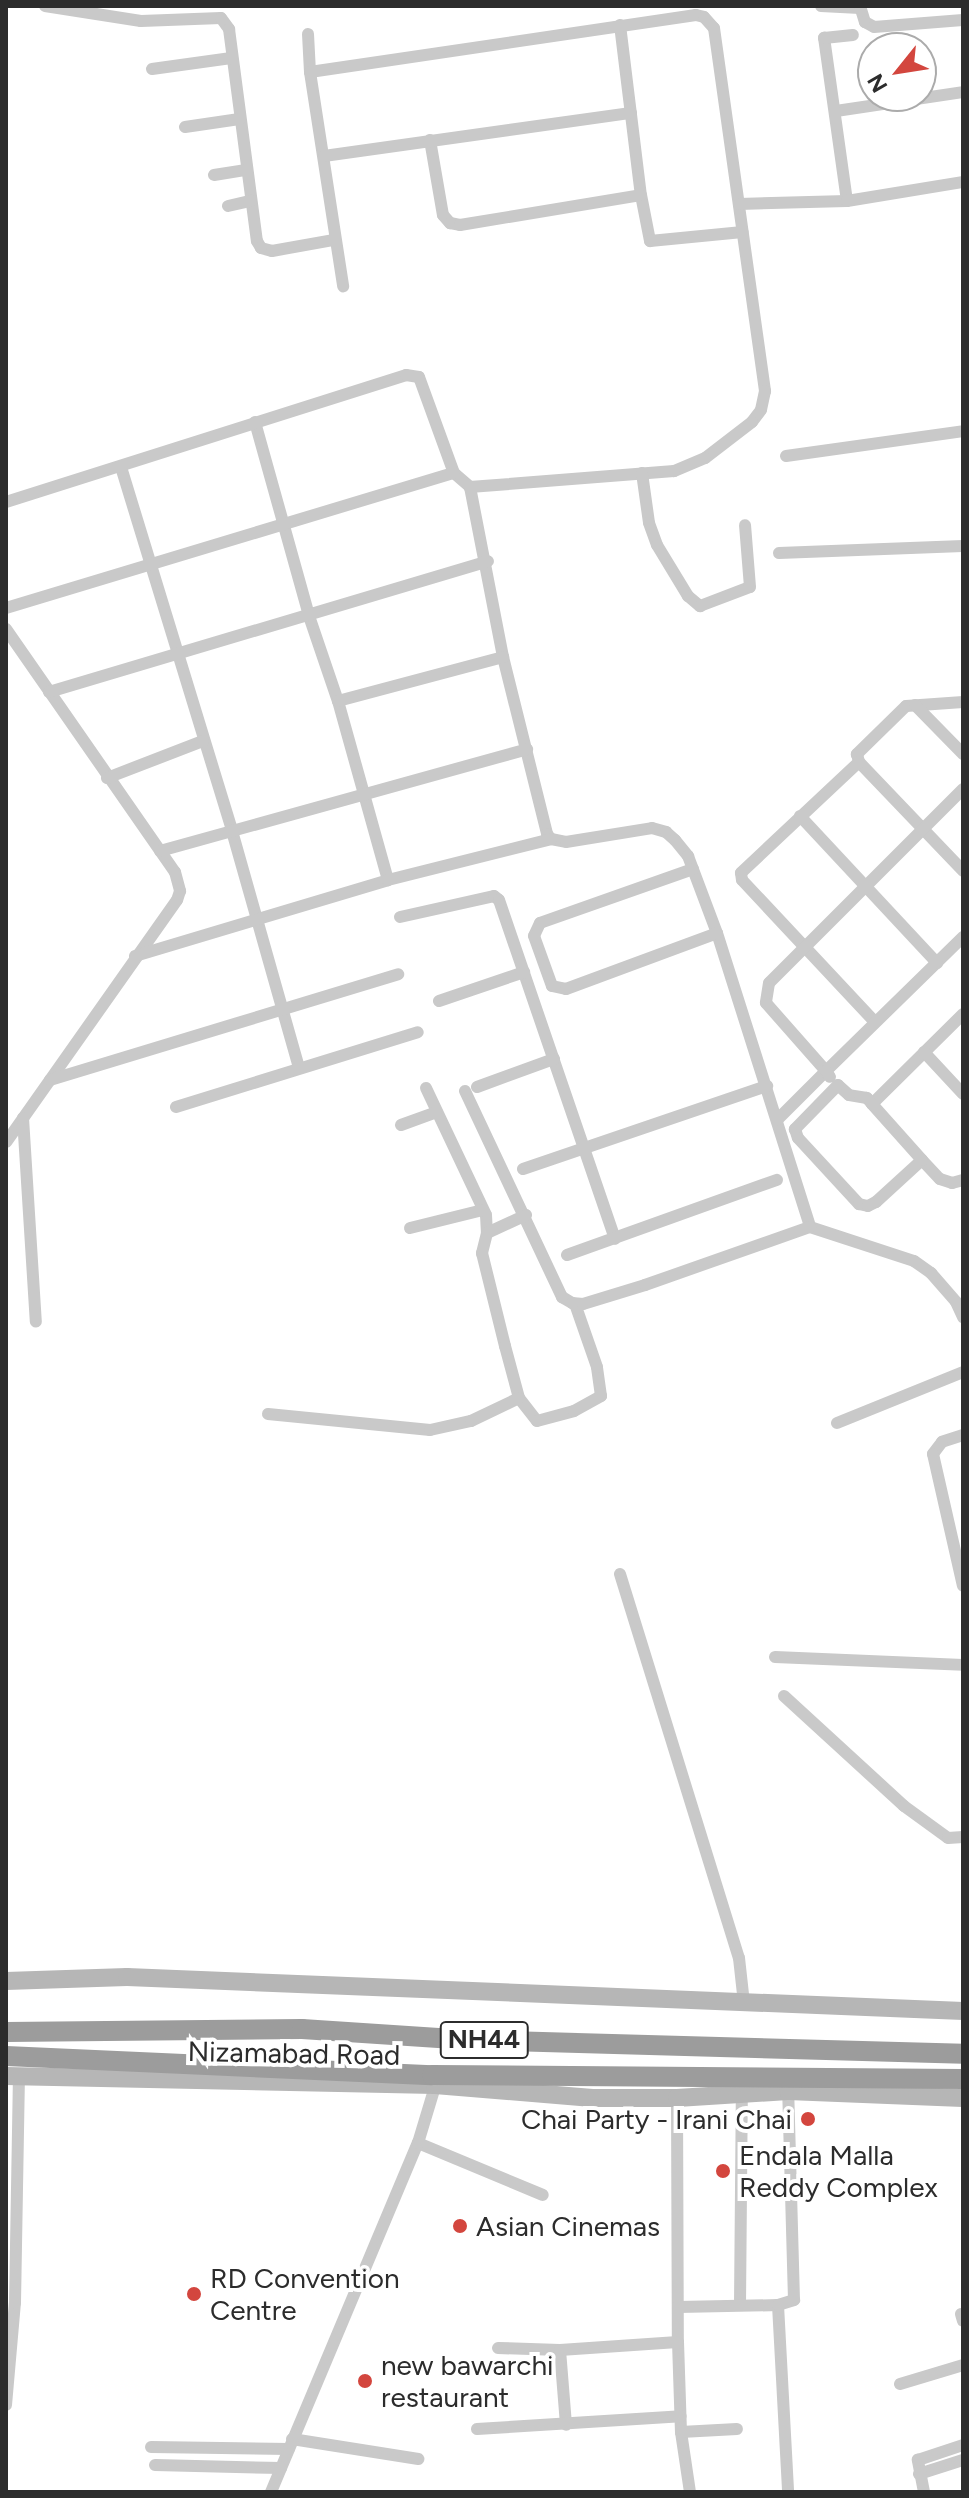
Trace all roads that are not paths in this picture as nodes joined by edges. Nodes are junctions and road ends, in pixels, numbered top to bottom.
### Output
1 (45, 6) edge
2 (821, 6) edge
3 (860, 7) edge
4 (963, 20) edge
5 (620, 25) junction
6 (308, 34) dead end
7 (853, 35) dead end
8 (231, 58) junction
9 (152, 69) dead end
10 (310, 72) junction
11 (963, 92) edge
12 (836, 111) junction
13 (631, 113) junction
14 (239, 119) junction
15 (185, 127) dead end
16 (430, 140) junction
17 (324, 156) junction
18 (245, 170) junction
19 (214, 175) dead end
20 (963, 182) edge
21 (641, 195) junction
22 (250, 201) junction
23 (847, 201) junction
24 (739, 204) junction
25 (228, 206) dead end
26 (743, 232) junction
27 (334, 240) junction
28 (343, 286) dead end
29 (255, 422) junction
30 (963, 431) edge
31 (786, 456) dead end
32 (121, 467) junction
33 (454, 473) junction
34 (642, 473) junction
35 (470, 487) junction
36 (6, 502) edge
37 (285, 525) junction
38 (745, 525) dead end
39 (963, 546) edge
40 (779, 553) dead end
41 (488, 561) junction
42 (153, 566) junction
43 (6, 608) edge
44 (309, 616) junction
45 (6, 629) edge
46 (179, 654) junction
47 (503, 657) junction
48 (49, 692) junction
49 (338, 701) junction
50 (963, 702) edge
51 (915, 705) junction
52 (203, 741) junction
53 (527, 749) junction
54 (963, 754) edge
55 (859, 762) junction
56 (107, 778) junction
57 (963, 789) edge
58 (362, 795) junction
59 (800, 816) junction
60 (924, 830) junction
61 (232, 831) junction
62 (551, 839) junction
63 (160, 851) junction
64 (693, 869) junction
65 (963, 871) edge
66 (388, 880) junction
67 (865, 888) junction
68 (400, 917) dead end
69 (255, 921) junction
70 (717, 933) junction
71 (963, 937) edge
72 (805, 947) junction
73 (135, 956) junction
74 (937, 963) junction
75 (524, 972) junction
76 (398, 974) dead end
77 (439, 1001) dead end
78 (283, 1009) junction
79 (963, 1014) edge
80 (874, 1021) junction
81 (418, 1032) dead end
82 (924, 1052) junction
83 (554, 1059) junction
84 (299, 1068) junction
85 (826, 1071) junction
86 (50, 1080) junction
87 (838, 1085) junction
88 (767, 1086) junction
89 (426, 1088) dead end
90 (963, 1094) edge
91 (872, 1104) junction
92 (176, 1107) dead end
93 (436, 1112) junction
94 (23, 1118) junction
95 (777, 1120) junction
96 (401, 1125) dead end
97 (6, 1142) edge
98 (584, 1149) junction
99 (922, 1160) junction
100 (523, 1169) dead end
101 (777, 1180) dead end
102 (963, 1180) edge
103 (483, 1210) junction
104 (526, 1215) junction
105 (810, 1227) junction
106 (410, 1228) dead end
107 (487, 1233) junction
108 (615, 1239) junction
109 (567, 1255) dead end
110 (575, 1304) junction
111 (963, 1317) edge
112 (36, 1322) dead end
113 (963, 1372) edge
114 (519, 1398) junction
115 (268, 1414) dead end
116 (837, 1423) dead end
117 (963, 1435) edge
118 (620, 1574) dead end
119 (963, 1586) edge
120 (775, 1657) dead end
121 (963, 1665) edge
122 (784, 1696) dead end
123 (963, 1837) edge
124 (6, 1981) edge
125 (744, 2003) junction
126 (963, 2011) edge
127 (6, 2032) edge
128 (963, 2054) edge
129 (6, 2056) edge
130 (12, 2076) edge
131 (963, 2079) edge
132 (437, 2080) junction
133 (788, 2091) junction
134 (742, 2092) junction
135 (677, 2098) junction
136 (963, 2098) edge
137 (418, 2143) junction
138 (543, 2195) dead end
139 (740, 2305) junction
140 (778, 2305) junction
141 (678, 2307) junction
142 (678, 2342) junction
143 (498, 2348) dead end
144 (560, 2350) junction
145 (963, 2365) edge
146 (900, 2384) dead end
147 (6, 2405) edge
148 (681, 2416) junction
149 (566, 2425) junction
150 (477, 2429) dead end
151 (737, 2429) dead end
152 (681, 2432) junction
153 (290, 2444) junction
154 (963, 2445) edge
155 (151, 2447) dead end
156 (418, 2459) dead end
157 (963, 2460) edge
158 (155, 2465) dead end
159 (281, 2468) junction
160 (919, 2474) junction
161 (271, 2492) edge
162 (690, 2492) edge
163 (788, 2492) edge
164 (924, 2492) edge

1 - 8 street
2 - 3 street
3 - 4 street
5 - 10 street
5 - 13 street
5 - 24 street
6 - 10 street
7 - 12 street
8 - 9 street
8 - 14 street
10 - 17 street
11 - 12 street
12 - 23 street
13 - 16 street
13 - 21 street
14 - 15 street
14 - 18 street
16 - 17 street
16 - 21 street
17 - 27 street
18 - 19 street
18 - 22 street
20 - 23 street
21 - 26 street
22 - 25 street
22 - 27 street
23 - 24 street
24 - 26 street
26 - 34 street
27 - 28 street
29 - 32 street
29 - 33 street
29 - 37 street
30 - 31 street
32 - 36 street
32 - 42 street
33 - 35 street
33 - 37 street
34 - 35 street
34 - 38 street
35 - 41 street
37 - 42 street
37 - 44 street
39 - 40 street
41 - 44 street
41 - 47 street
42 - 43 street
42 - 46 street
44 - 46 street
44 - 49 street
45 - 48 street
46 - 48 street
46 - 52 street
47 - 49 street
47 - 53 street
48 - 56 street
49 - 58 street
50 - 51 street
51 - 54 street
51 - 55 street
52 - 56 street
52 - 61 street
53 - 58 street
53 - 62 street
55 - 59 street
55 - 60 street
56 - 63 street
57 - 60 street
58 - 61 street
58 - 66 street
59 - 67 street
59 - 72 street
60 - 65 street
60 - 67 street
61 - 63 street
61 - 69 street
62 - 64 street
62 - 66 street
63 - 73 street
64 - 70 street
64 - 70 street
66 - 69 street
67 - 72 street
67 - 74 street
68 - 75 street
69 - 73 street
69 - 78 street
70 - 88 street
71 - 74 street
72 - 80 street
72 - 85 street
73 - 86 street
74 - 80 street
75 - 77 street
75 - 83 street
76 - 78 street
78 - 84 street
78 - 86 street
79 - 82 street
80 - 85 street
81 - 84 street
82 - 90 street
82 - 91 street
83 - 98 street
83 - 104 street
84 - 92 street
85 - 87 street
85 - 95 street
86 - 94 street
87 - 91 street
87 - 99 street
88 - 95 street
88 - 98 street
89 - 93 street
91 - 99 street
93 - 96 street
93 - 103 street
94 - 97 street
94 - 112 street
95 - 105 street
98 - 100 street
98 - 108 street
99 - 102 street
101 - 108 street
103 - 106 street
103 - 107 street
104 - 107 street
104 - 110 street
105 - 110 street
105 - 111 street
107 - 114 street
108 - 109 street
110 - 114 street
113 - 116 street
114 - 115 street
117 - 119 street
118 - 125 street
120 - 121 street
122 - 123 street
124 - 125 main road
125 - 126 main road
127 - 128 highway, Nizamabad Road / NH44
129 - 132 highway, Nizamabad Road / NH44
130 - 132 main road, Nizamabad Road
130 - 147 street
131 - 132 highway, Nizamabad Road / NH44
132 - 135 main road, Nizamabad Road
132 - 137 street
133 - 134 main road, Nizamabad Road
133 - 136 main road, Nizamabad Road
133 - 140 street
134 - 135 main road, Nizamabad Road
134 - 139 street
135 - 141 street
137 - 138 street
137 - 153 street
139 - 140 street
139 - 141 street
140 - 163 street
141 - 142 street
142 - 144 street
142 - 148 street
143 - 144 street
144 - 149 street
145 - 146 street
148 - 149 street
148 - 152 street
149 - 150 street
151 - 152 street
152 - 162 street
153 - 155 street
153 - 156 street
153 - 159 street
154 - 160 street
157 - 160 street
158 - 159 street
159 - 161 street
160 - 164 street

